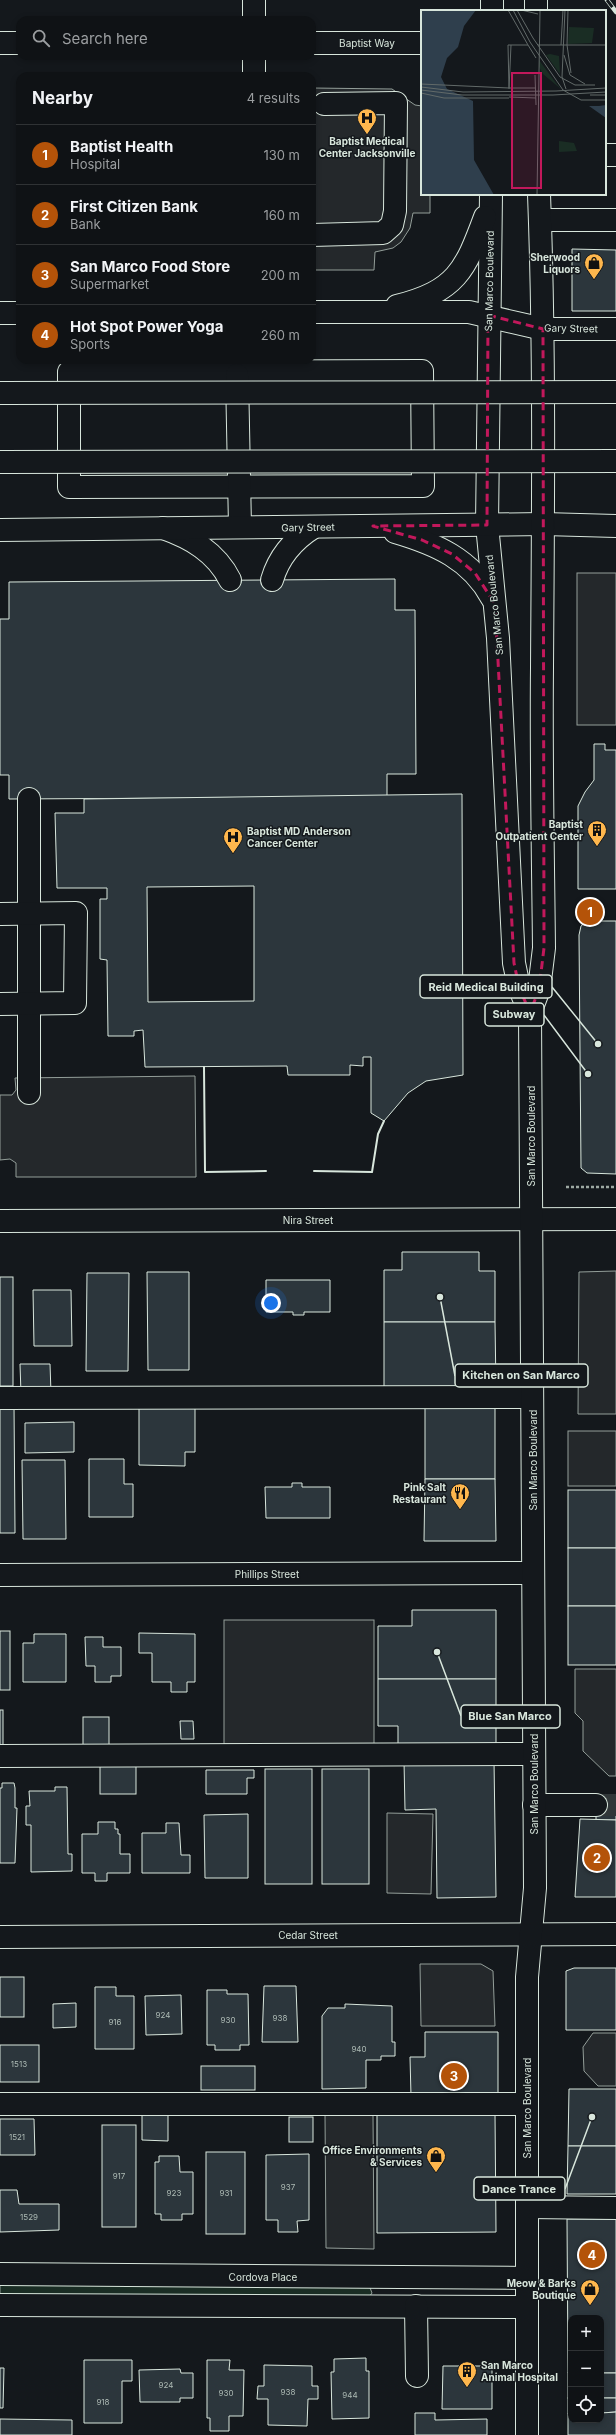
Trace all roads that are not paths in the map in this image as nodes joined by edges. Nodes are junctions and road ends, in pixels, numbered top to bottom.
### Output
1 (254, 0) edge
2 (254, 16) edge
3 (0, 43) edge
4 (16, 43) edge
5 (316, 43) edge
6 (421, 43) edge
7 (254, 60) edge
8 (254, 72) edge
9 (324, 104) dead end
10 (539, 195) edge
11 (491, 198) edge
12 (540, 220) junction
13 (616, 220) edge
14 (316, 235) edge
15 (316, 312) edge
16 (365, 312) junction
17 (0, 313) edge
18 (16, 313) edge
19 (488, 315) junction
20 (543, 328) junction
21 (616, 329) edge
22 (237, 366) edge
23 (616, 392) edge
24 (0, 393) edge
25 (616, 461) edge
26 (0, 462) edge
27 (239, 487) junction
28 (544, 524) junction
29 (487, 525) junction
30 (314, 526) junction
31 (373, 526) junction
32 (616, 526) edge
33 (240, 527) junction
34 (163, 528) junction
35 (0, 530) edge
36 (230, 580) dead end
37 (272, 580) dead end
38 (495, 604) junction
39 (29, 800) dead end
40 (0, 914) edge
41 (29, 914) junction
42 (28, 1003) junction
43 (0, 1004) edge
44 (530, 1013) junction
45 (29, 1093) dead end
46 (531, 1219) junction
47 (616, 1219) edge
48 (0, 1221) edge
49 (532, 1397) junction
50 (0, 1398) edge
51 (533, 1573) junction
52 (0, 1576) edge
53 (534, 1754) junction
54 (0, 1756) edge
55 (534, 1805) junction
56 (596, 1805) tunnel mouth
57 (531, 1934) junction
58 (616, 1934) edge
59 (0, 1937) edge
60 (0, 2104) edge
61 (526, 2104) junction
62 (527, 2207) junction
63 (616, 2208) edge
64 (0, 2274) edge
65 (527, 2278) junction
66 (0, 2305) edge
67 (416, 2306) junction
68 (527, 2307) junction
69 (417, 2376) dead end
70 (527, 2435) edge

1 - 2 main road
3 - 4 main road
5 - 6 main road, Baptist Way
7 - 8 main road
9 - 14 main road
10 - 12 main road, San Marco Boulevard
11 - 16 main road
11 - 19 main road, San Marco Boulevard
12 - 13 main road
12 - 20 main road, San Marco Boulevard
15 - 16 main road, Gary Street
16 - 19 main road, Gary Street
17 - 18 main road
19 - 20 main road, Gary Street
19 - 29 main road, San Marco Boulevard
20 - 21 main road, Gary Street
20 - 28 main road, San Marco Boulevard
22 - 27 main road
22 - 27 main road
22 - 27 main road
23 - 24 main road, bridge
25 - 26 main road, bridge
27 - 33 main road
28 - 29 main road, Gary Street
28 - 32 main road, Gary Street
28 - 44 main road, San Marco Boulevard
29 - 31 main road, Gary Street
29 - 38 main road, San Marco Boulevard
30 - 31 main road, Gary Street
30 - 33 main road, Gary Street
30 - 37 main road
31 - 38 main road
33 - 34 main road, Gary Street
34 - 35 main road, Gary Street
34 - 36 main road
38 - 44 main road, San Marco Boulevard
39 - 41 main road
40 - 41 main road
41 - 42 main road
41 - 42 main road
42 - 43 main road
42 - 45 main road
44 - 46 main road, San Marco Boulevard
46 - 47 main road, Nira Street
46 - 48 main road, Nira Street
46 - 49 main road, San Marco Boulevard
49 - 50 main road
49 - 51 main road, San Marco Boulevard
51 - 52 main road, Phillips Street
51 - 53 main road, San Marco Boulevard
53 - 54 main road
53 - 55 main road, San Marco Boulevard
55 - 56 main road
55 - 57 main road, San Marco Boulevard
57 - 58 main road, Cedar Street
57 - 59 main road, Cedar Street
57 - 61 main road, San Marco Boulevard
60 - 61 main road
61 - 62 main road, San Marco Boulevard
62 - 63 main road
62 - 65 main road, San Marco Boulevard
64 - 65 main road, Cordova Place
65 - 68 main road, San Marco Boulevard
66 - 67 main road
67 - 68 main road
67 - 69 main road
68 - 70 main road, San Marco Boulevard

